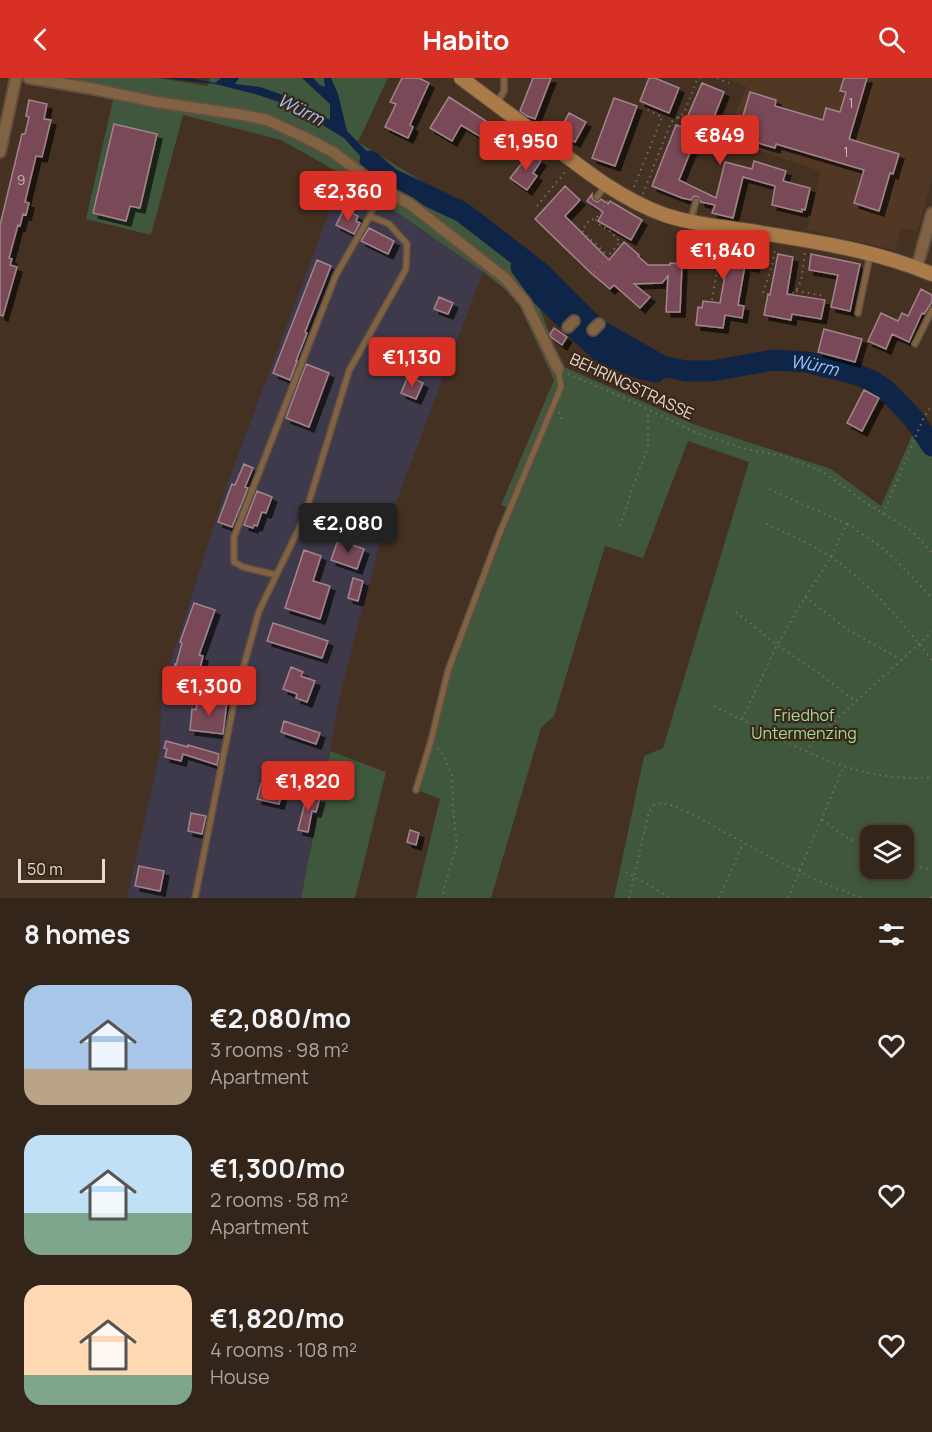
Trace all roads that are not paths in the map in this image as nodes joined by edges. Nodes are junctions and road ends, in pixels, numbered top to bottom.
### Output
1 (16, 78) edge
2 (29, 78) edge
3 (461, 78) edge
4 (504, 78) edge
5 (496, 104) junction
6 (0, 152) edge
7 (610, 187) junction
8 (380, 188) junction
9 (597, 197) dead end
10 (696, 201) dead end
11 (932, 213) edge
12 (370, 216) junction
13 (690, 221) junction
14 (870, 253) junction
15 (916, 267) junction
16 (932, 274) edge
17 (932, 310) edge
18 (858, 313) dead end
19 (915, 345) dead end
20 (558, 369) joint
21 (276, 575) junction
22 (417, 790) dead end
23 (195, 898) edge

1 - 6 street
2 - 8 street, BEHRINGSTRASSE
3 - 5 main road
4 - 5 lane
5 - 7 main road
7 - 9 lane
7 - 13 main road
8 - 12 lane
8 - 20 street, BEHRINGSTRASSE
10 - 13 lane
11 - 15 street
12 - 21 lane
12 - 21 lane
13 - 14 main road
14 - 15 main road
14 - 18 lane
15 - 16 main road
17 - 19 lane
20 - 22 lane
21 - 23 lane

